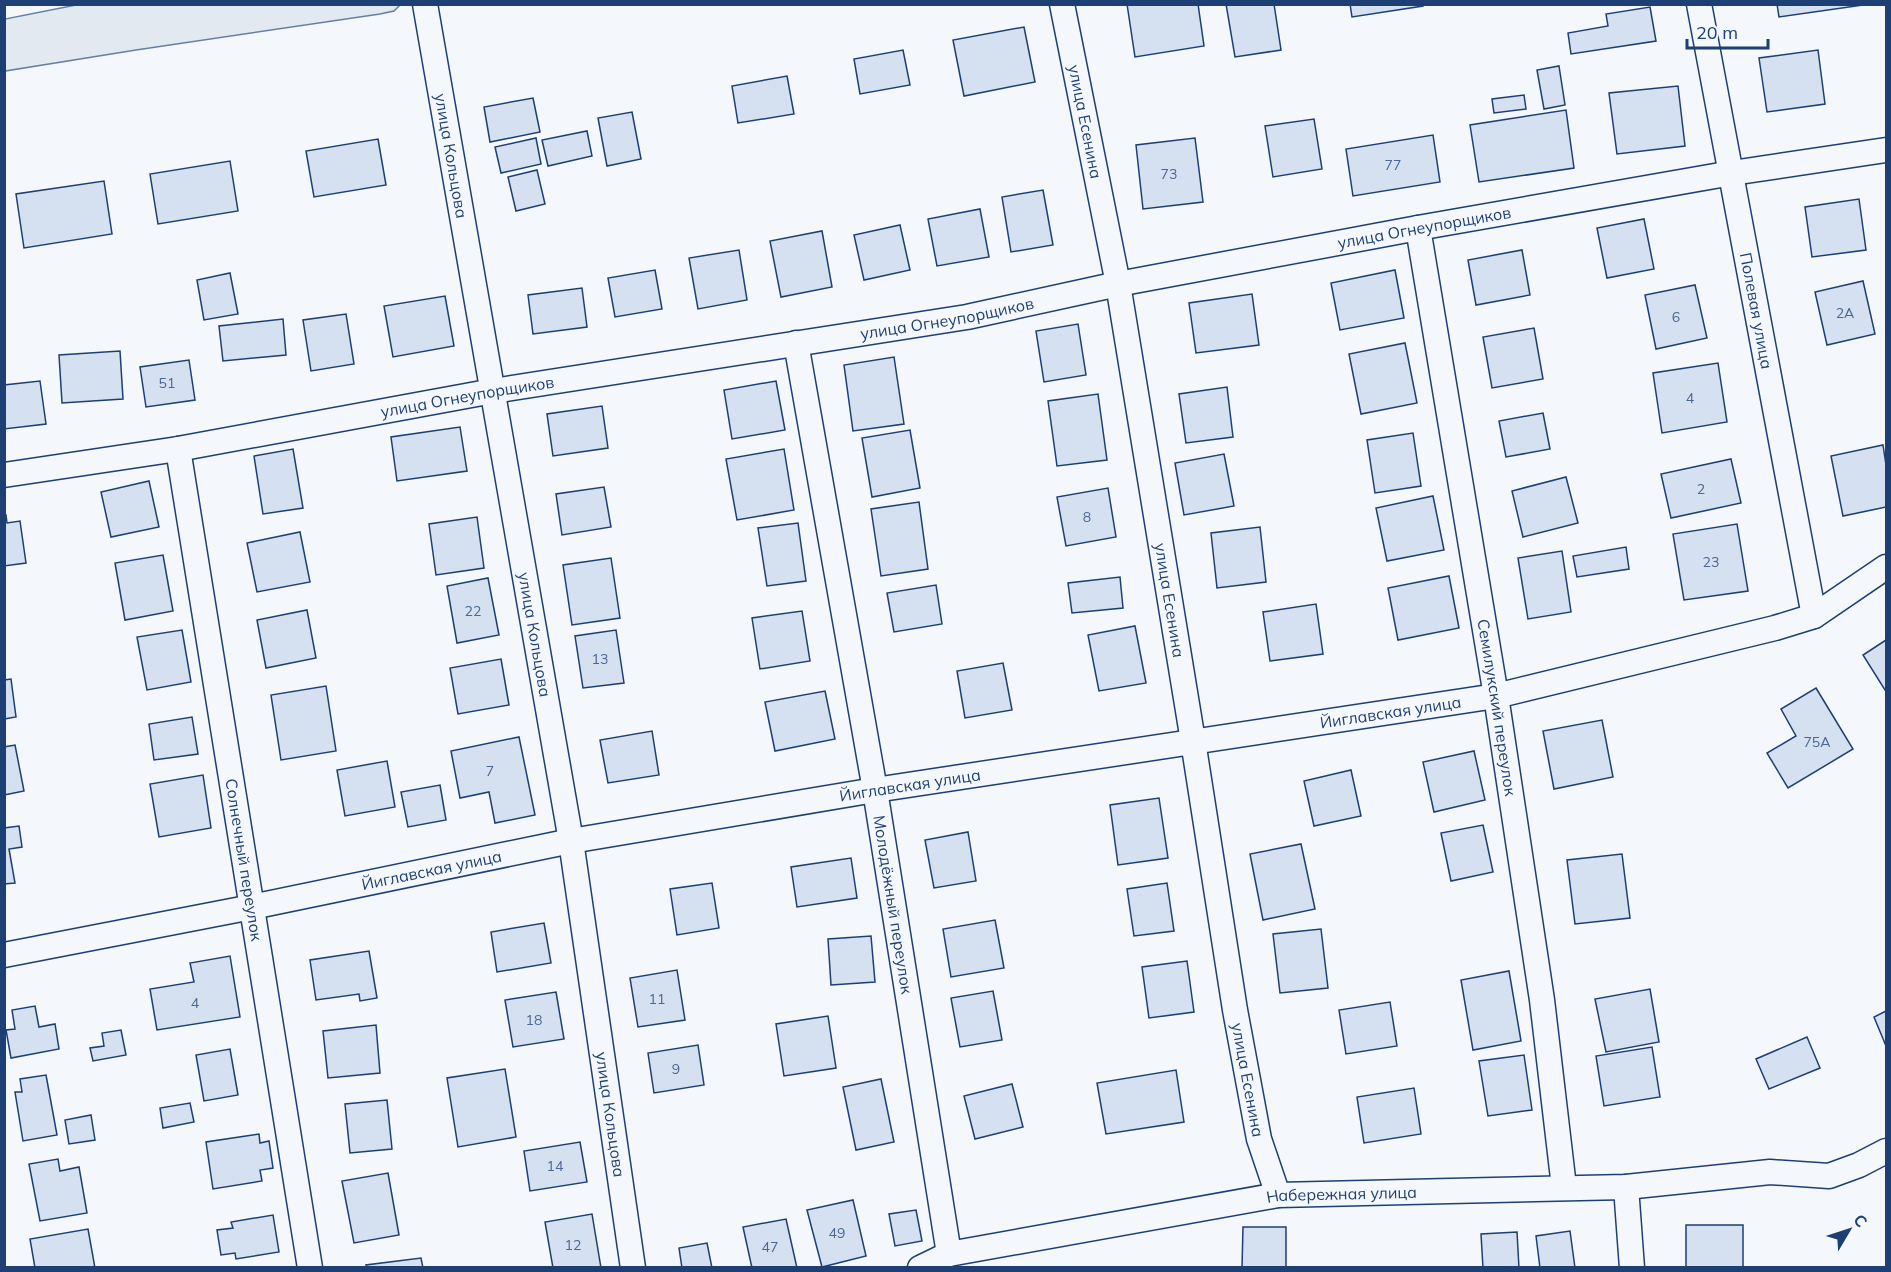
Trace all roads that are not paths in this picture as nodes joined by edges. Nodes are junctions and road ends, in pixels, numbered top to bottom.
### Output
1 (425, 4) edge
2 (1062, 4) edge
3 (1699, 4) edge
4 (1887, 150) edge
5 (1732, 173) junction
6 (1418, 228) junction
7 (1118, 284) junction
8 (796, 343) junction
9 (493, 391) junction
10 (178, 450) junction
11 (4, 475) edge
12 (1887, 567) edge
13 (1814, 616) junction
14 (1496, 696) junction
15 (1193, 741) junction
16 (875, 790) junction
17 (571, 841) junction
18 (252, 907) junction
19 (4, 955) edge
20 (1887, 1151) edge
21 (1564, 1187) junction
22 (1626, 1187) junction
23 (1278, 1195) junction
24 (949, 1254) junction
25 (310, 1268) edge
26 (633, 1268) edge
27 (920, 1268) edge
28 (1632, 1268) edge

1 - 9 street, улица Кольцова
2 - 7 street, улица Есенина
3 - 5 street, Полевая улица
4 - 5 street, улица Огнеупорщиков
5 - 6 street, улица Огнеупорщиков
5 - 13 street, Полевая улица
6 - 7 street, улица Огнеупорщиков
6 - 14 street, Семилукский переулок
7 - 8 street, улица Огнеупорщиков
7 - 15 street, улица Есенина
8 - 9 street, улица Огнеупорщиков
8 - 16 street, Молодёжный переулок
9 - 10 street, улица Огнеупорщиков
9 - 17 street, улица Кольцова
10 - 11 street, улица Огнеупорщиков
10 - 18 street, Солнечный переулок
12 - 13 street, Йиглавская улица
13 - 14 street, Йиглавская улица
14 - 15 street, Йиглавская улица
14 - 21 street, Семилукский переулок
15 - 16 street, Йиглавская улица
15 - 23 street, улица Есенина
16 - 17 street, Йиглавская улица
16 - 24 street, Молодёжный переулок
17 - 18 street, Йиглавская улица
17 - 26 street, улица Кольцова
18 - 19 street, Йиглавская улица
18 - 25 street, Солнечный переулок
20 - 22 street, Набережная улица
21 - 22 street, Набережная улица
21 - 23 street, Набережная улица
22 - 28 street
23 - 24 street, Набережная улица
24 - 27 street, Набережная улица

